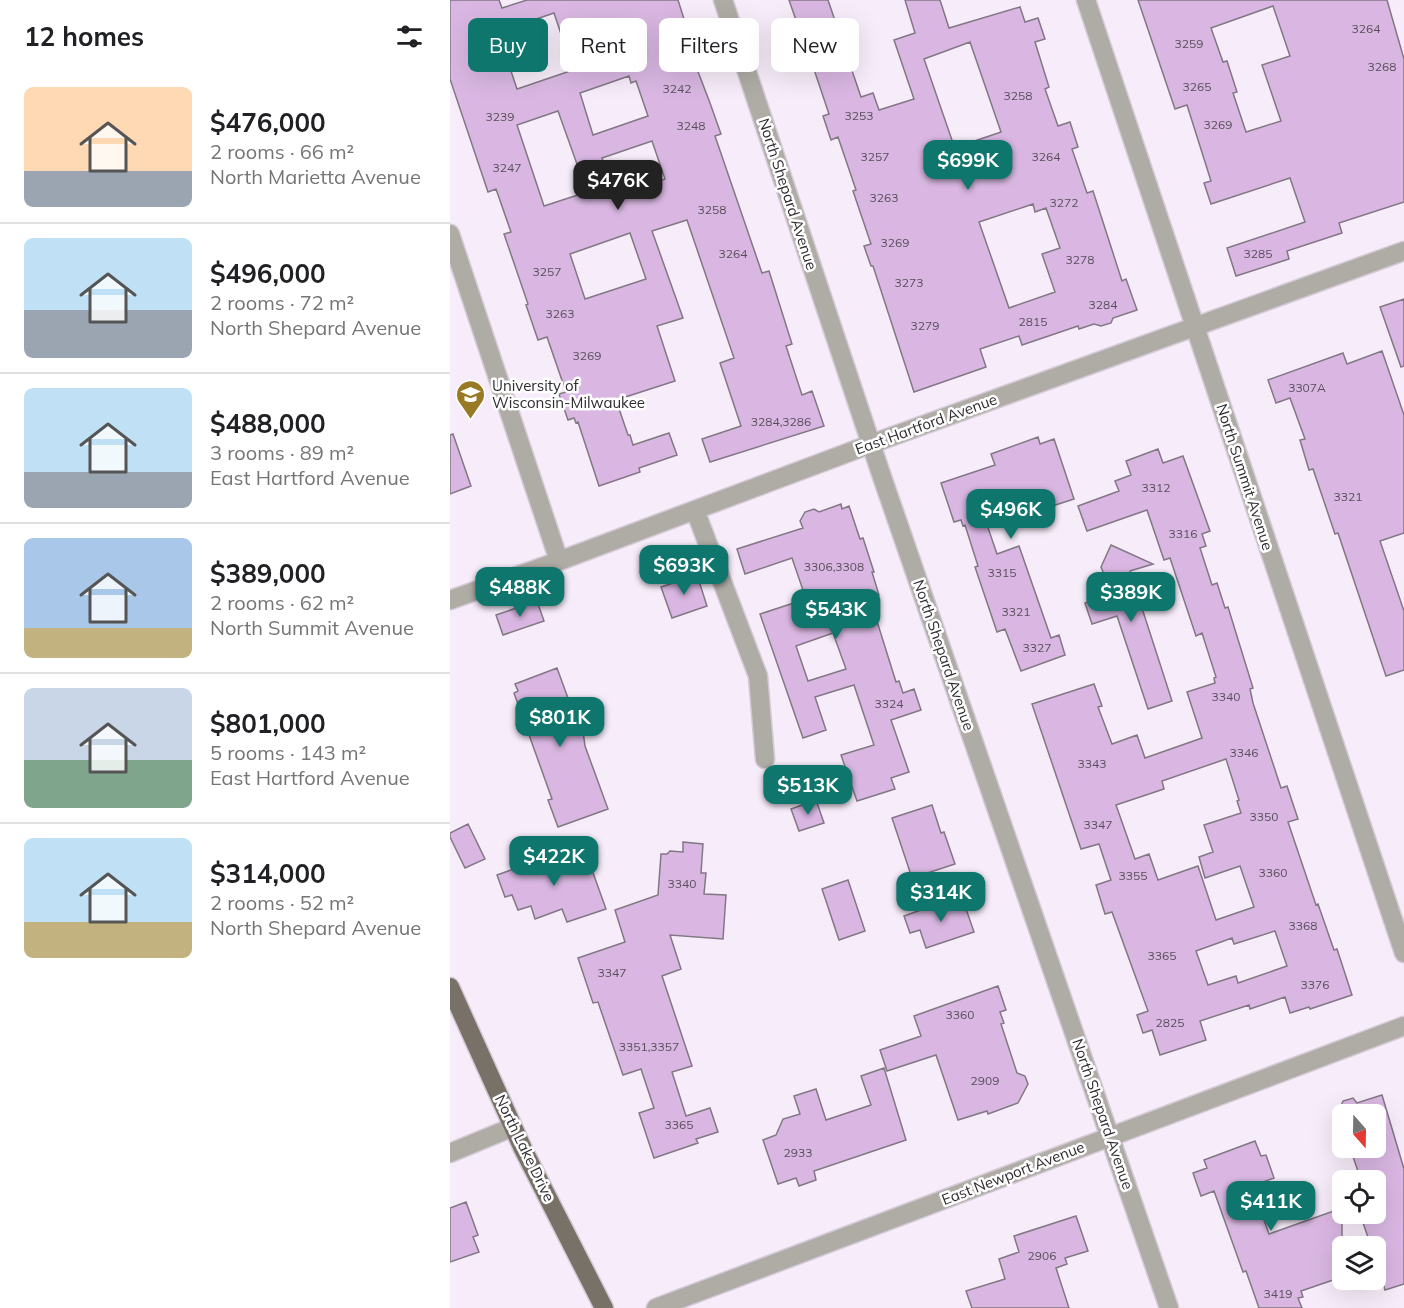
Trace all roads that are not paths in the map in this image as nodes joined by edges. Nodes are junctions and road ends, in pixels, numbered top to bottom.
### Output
1 (723, 0) edge
2 (1086, 0) edge
3 (450, 234) edge
4 (1404, 251) edge
5 (1195, 327) junction
6 (871, 444) junction
7 (695, 510) junction
8 (559, 561) junction
9 (450, 600) edge
10 (765, 759) dead end
11 (1404, 953) edge
12 (450, 987) edge
13 (1404, 1026) edge
14 (513, 1127) junction
15 (1111, 1137) junction
16 (450, 1153) edge
17 (604, 1308) edge
18 (656, 1308) edge
19 (1169, 1308) edge

1 - 6 street, North Shepard Avenue
2 - 5 street, North Summit Avenue
3 - 8 street
4 - 5 street, East Hartford Avenue
5 - 6 street, East Hartford Avenue
5 - 11 street, North Summit Avenue
6 - 7 street, East Hartford Avenue
6 - 15 street, North Shepard Avenue
7 - 8 street, East Hartford Avenue
7 - 10 street
8 - 9 street, East Hartford Avenue
12 - 14 main road, North Lake Drive
13 - 15 street, East Newport Avenue
14 - 16 street
14 - 17 main road, North Lake Drive
15 - 18 street, East Newport Avenue
15 - 19 street, North Shepard Avenue

